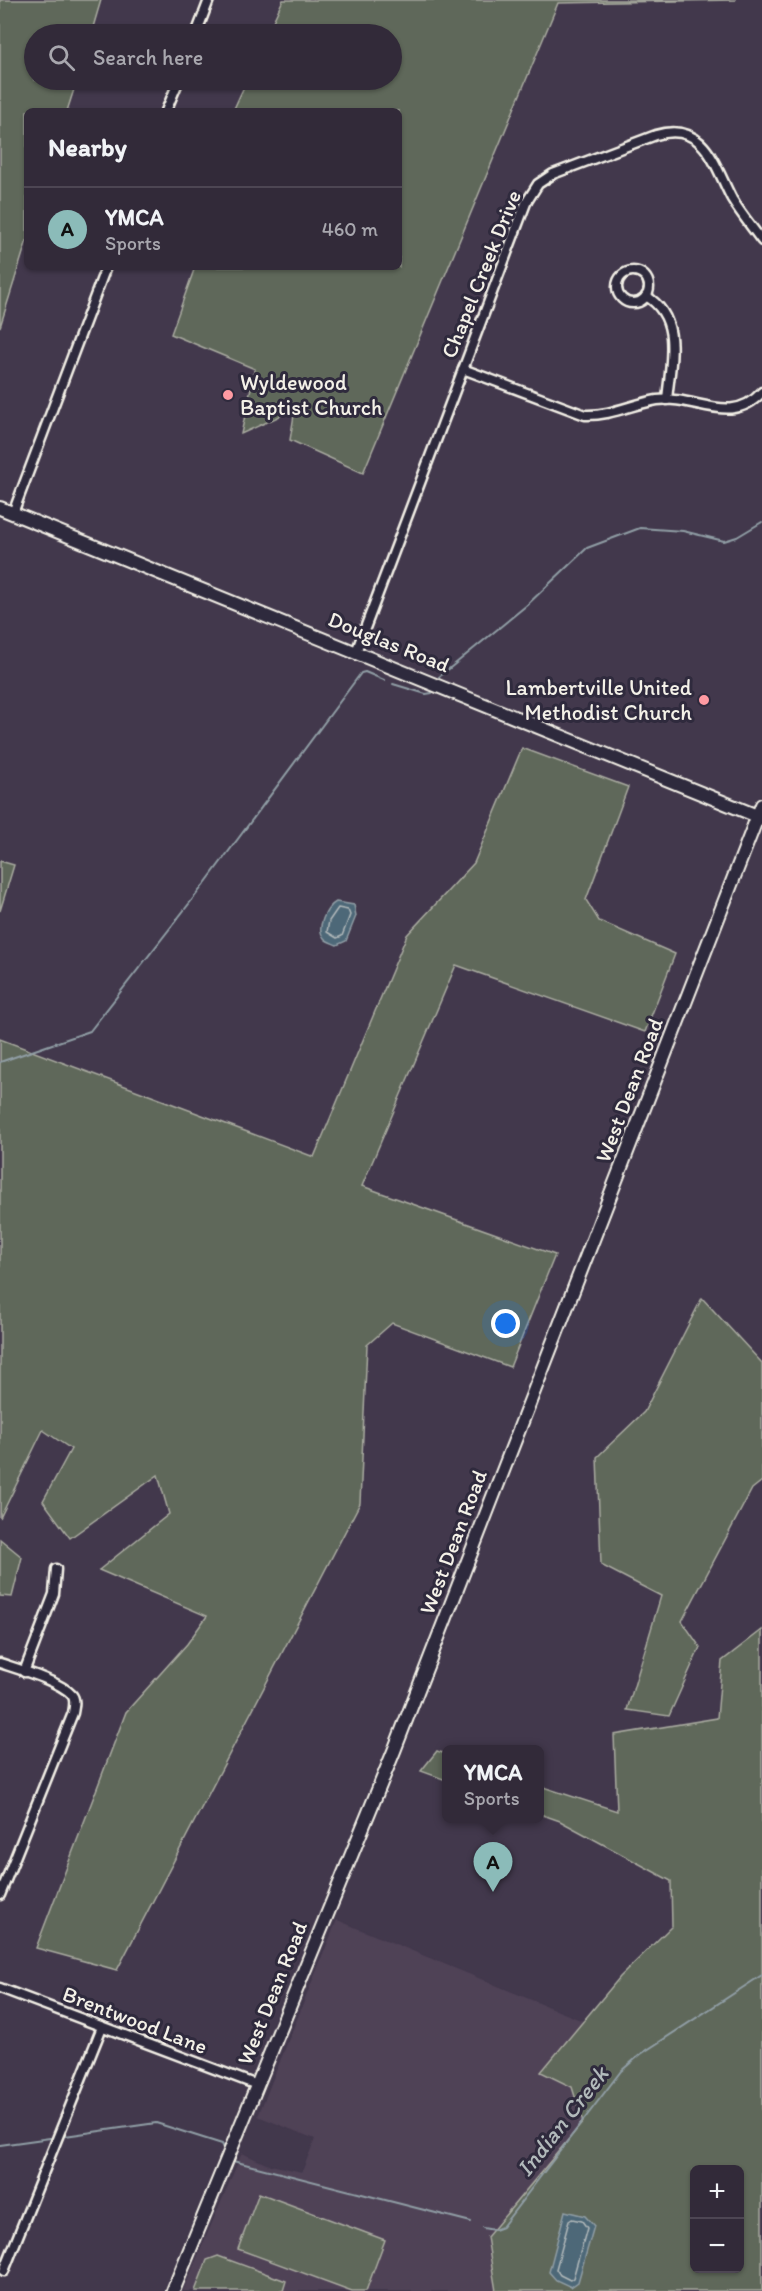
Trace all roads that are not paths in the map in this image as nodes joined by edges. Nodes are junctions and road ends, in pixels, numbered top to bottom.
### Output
1 (209, 0) edge
2 (200, 24) edge
3 (175, 90) edge
4 (167, 108) edge
5 (762, 241) edge
6 (105, 270) edge
7 (646, 296) dead end
8 (463, 369) junction
9 (762, 392) edge
10 (667, 400) junction
11 (0, 508) edge
12 (13, 513) junction
13 (356, 652) junction
14 (761, 813) edge
15 (56, 1569) dead end
16 (0, 1663) edge
17 (24, 1672) junction
18 (0, 1895) edge
19 (0, 1988) edge
20 (102, 2026) junction
21 (257, 2085) junction
22 (4, 2271) dead end
23 (173, 2291) edge

1 - 2 street
3 - 4 street
5 - 8 street, Chapel Creek Drive
6 - 12 street
7 - 10 street
8 - 10 street
8 - 13 street, Chapel Creek Drive
9 - 10 street
11 - 12 street, Douglas Road
12 - 13 street, Douglas Road
13 - 14 street, Douglas Road
14 - 21 street, West Dean Road
15 - 17 street
16 - 17 street
17 - 18 street
19 - 20 street, Brentwood Lane
20 - 21 street, Brentwood Lane
20 - 22 street
21 - 23 street, West Dean Road

